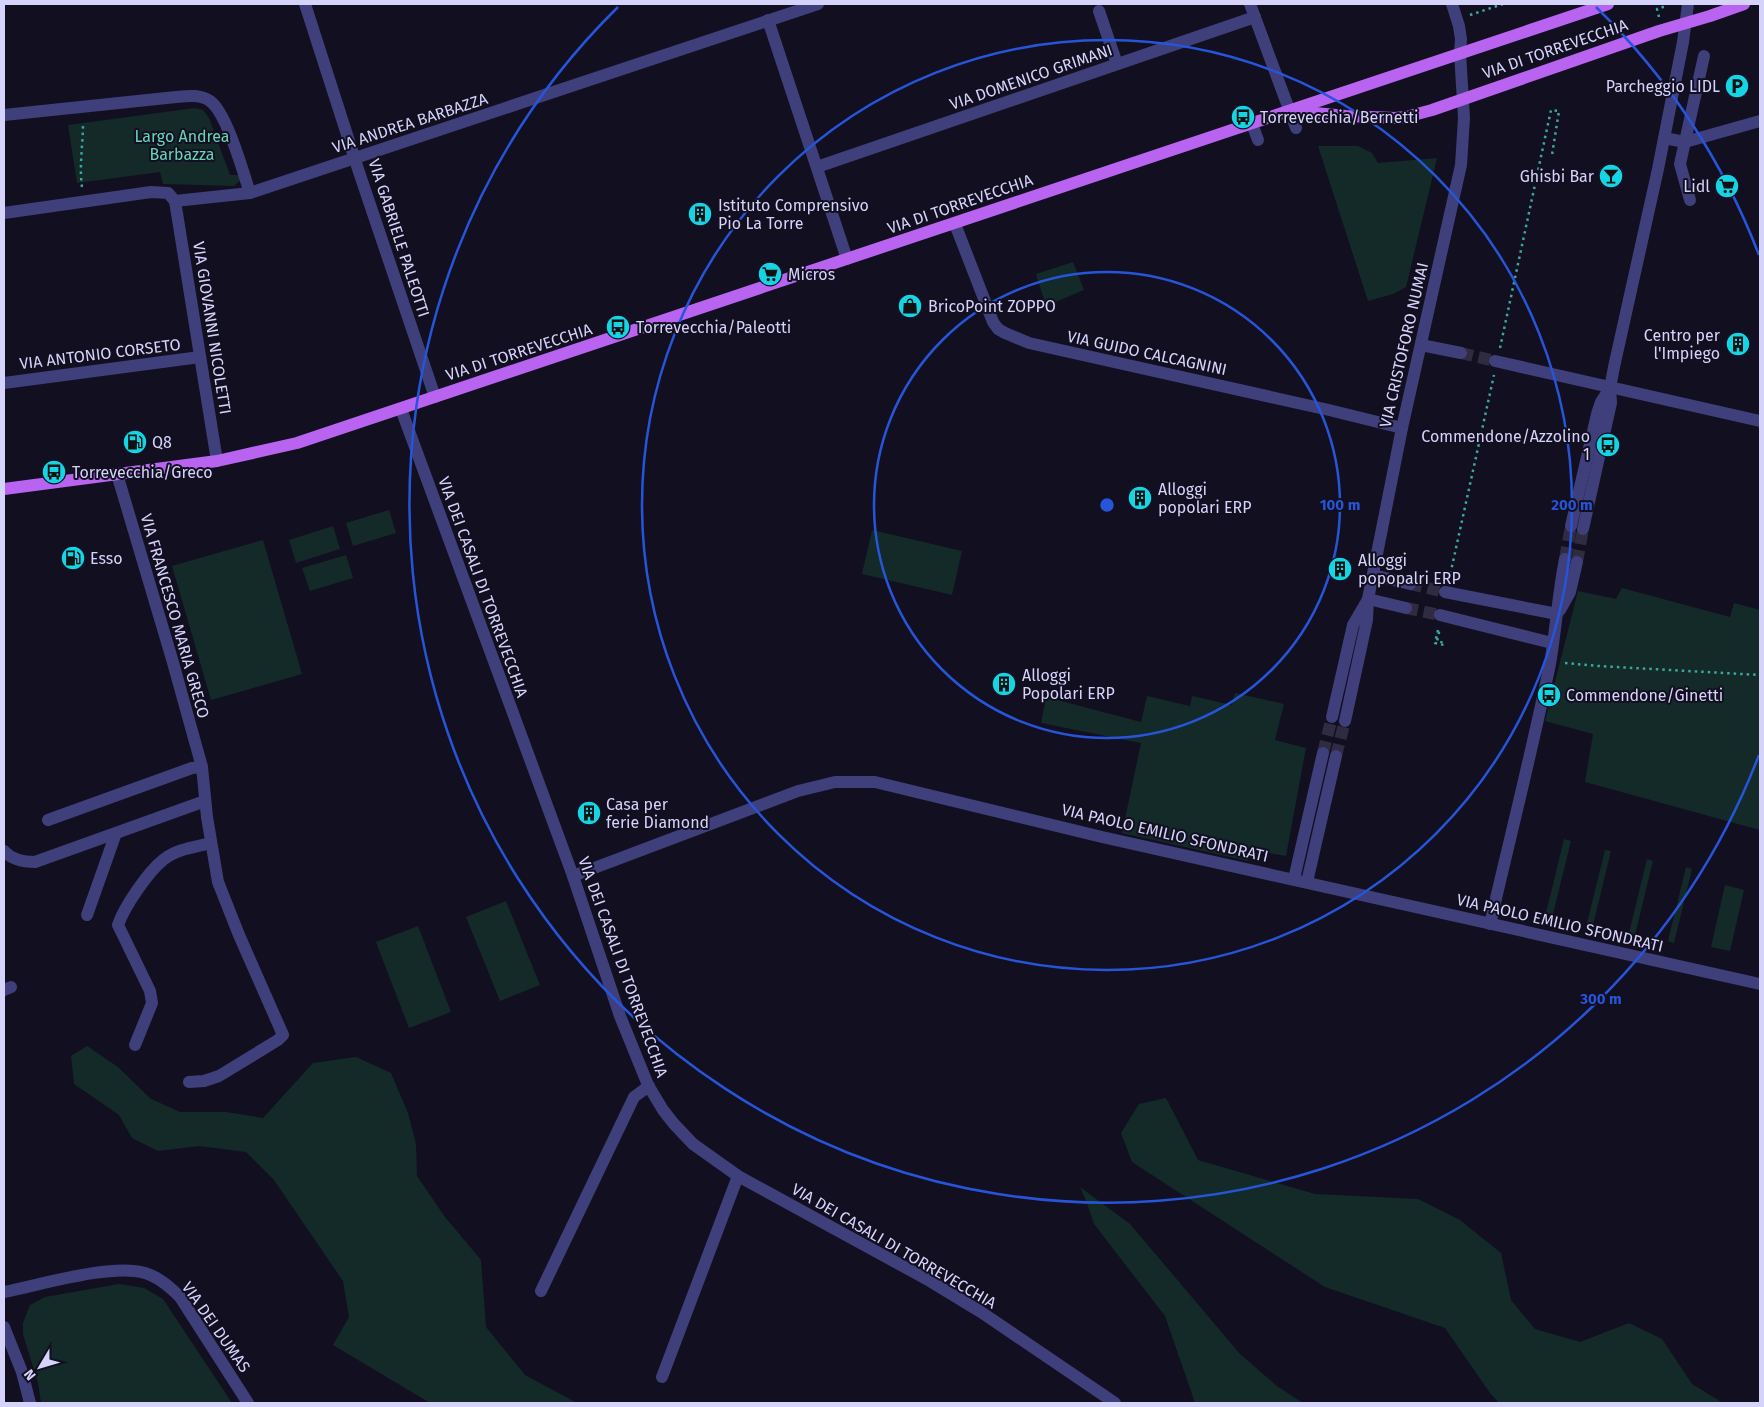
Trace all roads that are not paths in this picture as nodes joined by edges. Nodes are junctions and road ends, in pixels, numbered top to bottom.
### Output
1 (305, 4) edge
2 (818, 4) edge
3 (1250, 4) edge
4 (1452, 4) edge
5 (1608, 4) edge
6 (1688, 4) edge
7 (1744, 4) edge
8 (1098, 11) dead end
9 (1255, 17) junction
10 (768, 20) junction
11 (1686, 22) junction
12 (1460, 53) junction
13 (1704, 56) dead end
14 (1117, 64) junction
15 (1463, 98) junction
16 (1289, 110) junction
17 (4, 115) edge
18 (1760, 121) edge
19 (1252, 124) junction
20 (1296, 128) dead end
21 (1664, 138) junction
22 (1258, 140) dead end
23 (1685, 142) junction
24 (355, 159) junction
25 (817, 168) junction
26 (250, 193) junction
27 (1690, 200) dead end
28 (175, 201) junction
29 (4, 213) edge
30 (955, 224) junction
31 (847, 259) junction
32 (1421, 345) junction
33 (1461, 353) tunnel mouth
34 (200, 357) junction
35 (1495, 360) tunnel mouth
36 (4, 383) edge
37 (1610, 388) junction
38 (435, 397) junction
39 (401, 409) junction
40 (1760, 421) edge
41 (1402, 428) junction
42 (217, 460) junction
43 (117, 474) junction
44 (4, 489) edge
45 (1577, 528) tunnel mouth
46 (1571, 560) tunnel mouth
47 (1373, 575) junction
48 (1410, 584) tunnel mouth
49 (1444, 592) tunnel mouth
50 (1368, 599) junction
51 (1406, 608) tunnel mouth
52 (1557, 614) junction
53 (1440, 620) tunnel mouth
54 (1552, 643) junction
55 (1332, 717) tunnel mouth
56 (1345, 721) tunnel mouth
57 (1323, 753) tunnel mouth
58 (1336, 756) tunnel mouth
59 (202, 767) junction
60 (205, 801) junction
61 (48, 820) dead end
62 (116, 833) junction
63 (211, 843) junction
64 (4, 851) edge
65 (572, 876) junction
66 (1294, 879) junction
67 (1308, 882) junction
68 (87, 915) dead end
69 (1490, 924) junction
70 (1760, 984) edge
71 (135, 1045) dead end
72 (188, 1082) dead end
73 (649, 1086) junction
74 (738, 1176) junction
75 (541, 1291) dead end
76 (4, 1292) edge
77 (4, 1331) edge
78 (662, 1377) dead end
79 (30, 1403) edge
80 (248, 1403) edge
81 (1115, 1403) edge

1 - 24 street, VIA GABRIELE PALEOTTI
2 - 10 street, VIA ANDREA BARBAZZA
3 - 9 street
4 - 12 street
5 - 12 main road, VIA DI TORREVECCHIA
6 - 11 street
7 - 11 main road, VIA DI TORREVECCHIA
8 - 14 street
9 - 14 street, VIA DOMENICO GRIMANI
9 - 16 street
10 - 24 street, VIA ANDREA BARBAZZA
10 - 25 street
11 - 15 main road, VIA DI TORREVECCHIA
11 - 21 street
12 - 15 street, VIA DI TORREVECCHIA
12 - 16 main road, VIA DI TORREVECCHIA
13 - 23 street
14 - 25 street, VIA DOMENICO GRIMANI
15 - 16 main road, VIA DI TORREVECCHIA
15 - 32 street, VIA CRISTOFORO NUMAI
16 - 19 main road, VIA DI TORREVECCHIA
16 - 20 street
17 - 26 street
18 - 23 street
19 - 22 street
19 - 30 main road, VIA DI TORREVECCHIA
21 - 23 street
21 - 37 street
23 - 27 street
24 - 26 street, VIA ANDREA BARBAZZA
24 - 38 street, VIA GABRIELE PALEOTTI
25 - 31 street
26 - 28 street, VIA ANDREA BARBAZZA
28 - 29 street, VIA ANDREA BARBAZZA
28 - 34 street, VIA GIOVANNI NICOLETTI
30 - 31 main road, VIA DI TORREVECCHIA
30 - 41 street, VIA GUIDO CALCAGNINI
31 - 38 main road, VIA DI TORREVECCHIA
32 - 33 street
32 - 41 street, VIA CRISTOFORO NUMAI
34 - 36 street, VIA ANTONIO CORSETO
34 - 42 street, VIA GIOVANNI NICOLETTI
35 - 37 street
37 - 40 street
37 - 45 street
38 - 39 main road, VIA DI TORREVECCHIA
39 - 42 main road, VIA DI TORREVECCHIA
39 - 65 street, VIA DEI CASALI DI TORREVECCHIA
41 - 47 street, VIA CRISTOFORO NUMAI
42 - 43 main road, VIA DI TORREVECCHIA
43 - 44 main road, VIA DI TORREVECCHIA
43 - 59 street, VIA FRANCESCO MARIA GRECO
46 - 52 street
47 - 48 street
47 - 50 street, VIA CRISTOFORO NUMAI
49 - 52 street
50 - 51 street
50 - 55 street, VIA CRISTOFORO NUMAI
50 - 56 street, VIA CRISTOFORO NUMAI
52 - 54 street
53 - 54 street
54 - 69 street
57 - 66 street
58 - 67 street
59 - 60 street, VIA FRANCESCO MARIA GRECO
59 - 61 street
60 - 62 street
60 - 63 street, VIA FRANCESCO MARIA GRECO
62 - 64 street
62 - 68 street
63 - 71 street
63 - 72 street, VIA FRANCESCO MARIA GRECO
65 - 66 street, VIA PAOLO EMILIO SFONDRATI
65 - 73 street, VIA DEI CASALI DI TORREVECCHIA
66 - 67 street, VIA PAOLO EMILIO SFONDRATI
67 - 69 street, VIA PAOLO EMILIO SFONDRATI
69 - 70 street, VIA PAOLO EMILIO SFONDRATI
73 - 74 street, VIA DEI CASALI DI TORREVECCHIA
73 - 75 street
74 - 78 street
74 - 81 street, VIA DEI CASALI DI TORREVECCHIA
76 - 80 street, VIA DEI DUMAS
77 - 79 street

